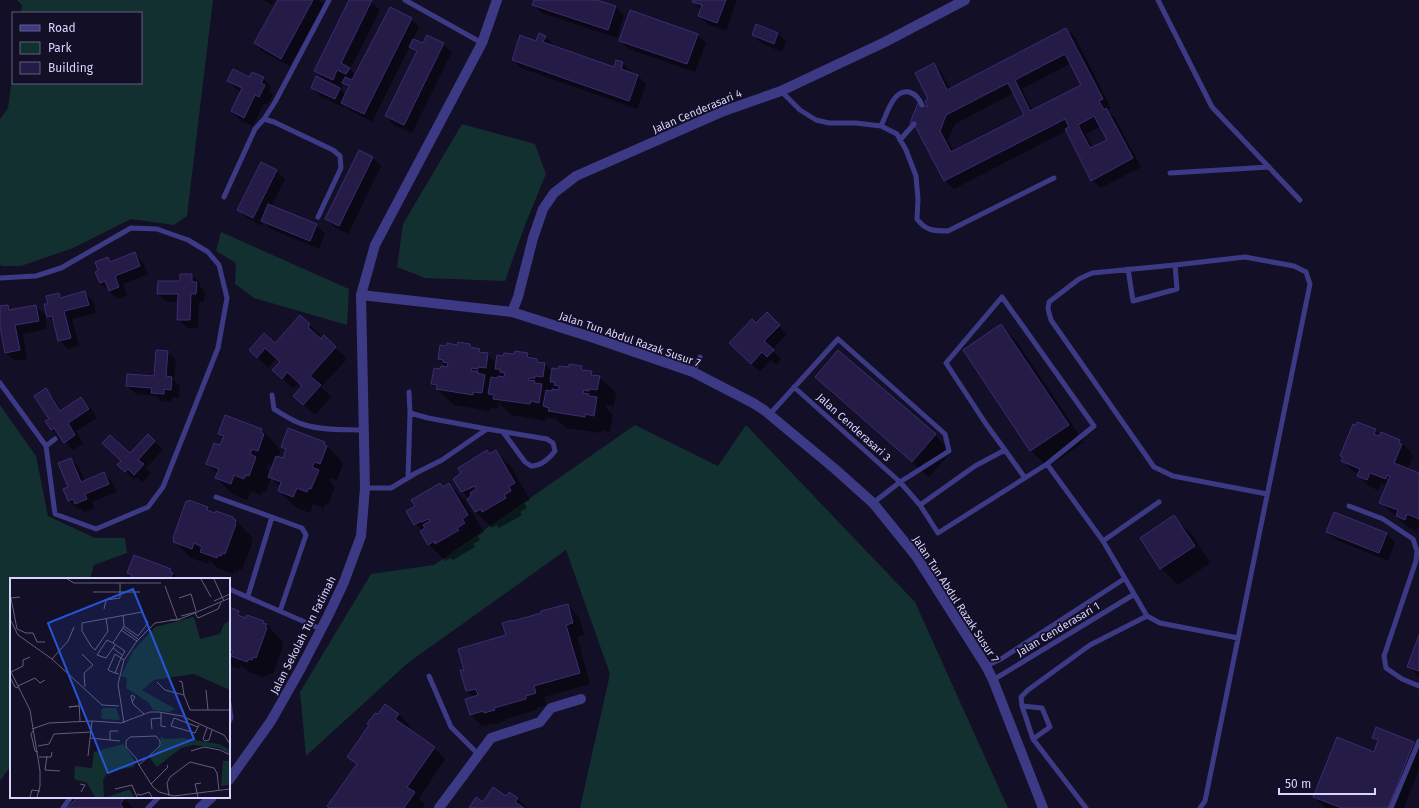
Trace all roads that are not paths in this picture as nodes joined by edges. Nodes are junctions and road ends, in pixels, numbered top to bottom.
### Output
1 (329, 0) edge
2 (405, 0) edge
3 (497, 0) edge
4 (966, 0) edge
5 (1158, 0) edge
6 (482, 43) junction
7 (781, 91) junction
8 (922, 105) dead end
9 (264, 119) junction
10 (914, 124) dead end
11 (882, 126) junction
12 (900, 140) junction
13 (1269, 167) junction
14 (1170, 173) dead end
15 (1054, 178) dead end
16 (224, 197) dead end
17 (1300, 200) dead end
18 (318, 217) dead end
19 (1175, 266) junction
20 (1128, 269) junction
21 (0, 278) edge
22 (361, 295) junction
23 (512, 312) junction
24 (700, 357) dead end
25 (692, 372) junction
26 (0, 384) edge
27 (794, 387) junction
28 (410, 392) dead end
29 (272, 395) dead end
30 (767, 412) junction
31 (410, 413) junction
32 (487, 429) junction
33 (364, 430) junction
34 (503, 432) junction
35 (55, 440) dead end
36 (46, 446) junction
37 (1005, 450) junction
38 (1047, 464) junction
39 (408, 478) junction
40 (1024, 478) junction
41 (900, 482) junction
42 (365, 488) junction
43 (1267, 494) junction
44 (216, 497) dead end
45 (1159, 502) dead end
46 (873, 503) junction
47 (920, 505) junction
48 (1349, 506) dead end
49 (272, 517) junction
50 (1103, 541) junction
51 (1124, 579) junction
52 (230, 589) edge
53 (1133, 595) junction
54 (248, 596) junction
55 (280, 610) junction
56 (1147, 616) junction
57 (321, 629) junction
58 (1238, 638) junction
59 (986, 666) junction
60 (429, 676) dead end
61 (993, 680) junction
62 (1419, 686) edge
63 (581, 699) dead end
64 (1022, 706) junction
65 (1033, 739) junction
66 (1419, 741) edge
67 (479, 755) junction
68 (230, 779) edge
69 (70, 798) edge
70 (158, 798) edge
71 (211, 798) edge
72 (63, 808) edge
73 (148, 808) edge
74 (200, 808) edge
75 (439, 808) edge
76 (1043, 808) edge
77 (1086, 808) edge
78 (1200, 808) edge
79 (1391, 808) edge

1 - 9 lane
2 - 6 lane
3 - 6 street
4 - 7 street, Jalan Cenderasari 4
5 - 13 lane
6 - 22 street
7 - 11 lane
7 - 23 street, Jalan Cenderasari 4
8 - 11 lane
9 - 16 lane
9 - 18 lane
10 - 12 lane
11 - 12 lane
12 - 15 lane
13 - 14 lane
13 - 17 lane
19 - 20 lane
19 - 20 lane
19 - 43 lane
20 - 43 lane
21 - 36 lane
22 - 23 street, Jalan Tun Abdul Razak Susur 7
22 - 33 street, Jalan Sekolah Tun Fatimah
23 - 25 street, Jalan Tun Abdul Razak Susur 7
24 - 25 lane
25 - 30 street, Jalan Tun Abdul Razak Susur 7
26 - 36 lane
27 - 30 lane
27 - 41 lane, Jalan Cenderasari 3
27 - 41 lane
28 - 31 lane
29 - 33 lane
30 - 46 street, Jalan Tun Abdul Razak Susur 7
31 - 32 lane
31 - 39 lane
32 - 34 lane
32 - 39 lane
33 - 42 street, Jalan Sekolah Tun Fatimah
34 - 34 lane
35 - 36 lane
37 - 38 lane
37 - 40 lane
37 - 47 lane
38 - 40 lane
38 - 50 lane
39 - 42 lane
40 - 47 lane, Jalan Cenderasari 3
41 - 46 lane
41 - 47 lane, Jalan Cenderasari 3
42 - 57 street, Jalan Sekolah Tun Fatimah
43 - 58 lane
44 - 49 lane
45 - 50 lane
46 - 59 street, Jalan Tun Abdul Razak Susur 7
48 - 62 lane
49 - 54 lane
49 - 55 lane
50 - 51 lane
51 - 53 lane
51 - 59 lane, Jalan Cenderasari 1
52 - 54 lane
53 - 56 lane
53 - 61 lane, Jalan Cenderasari 1
54 - 55 lane
55 - 57 lane
56 - 58 lane
56 - 64 lane
57 - 68 street, Jalan Sekolah Tun Fatimah
58 - 78 lane
59 - 61 street, Jalan Tun Abdul Razak Susur 7
60 - 67 lane
61 - 76 street, Jalan Tun Abdul Razak Susur 7
63 - 67 street
64 - 65 lane
64 - 65 lane
65 - 77 lane
66 - 79 lane
67 - 75 street
69 - 72 lane
70 - 73 lane
71 - 74 street

